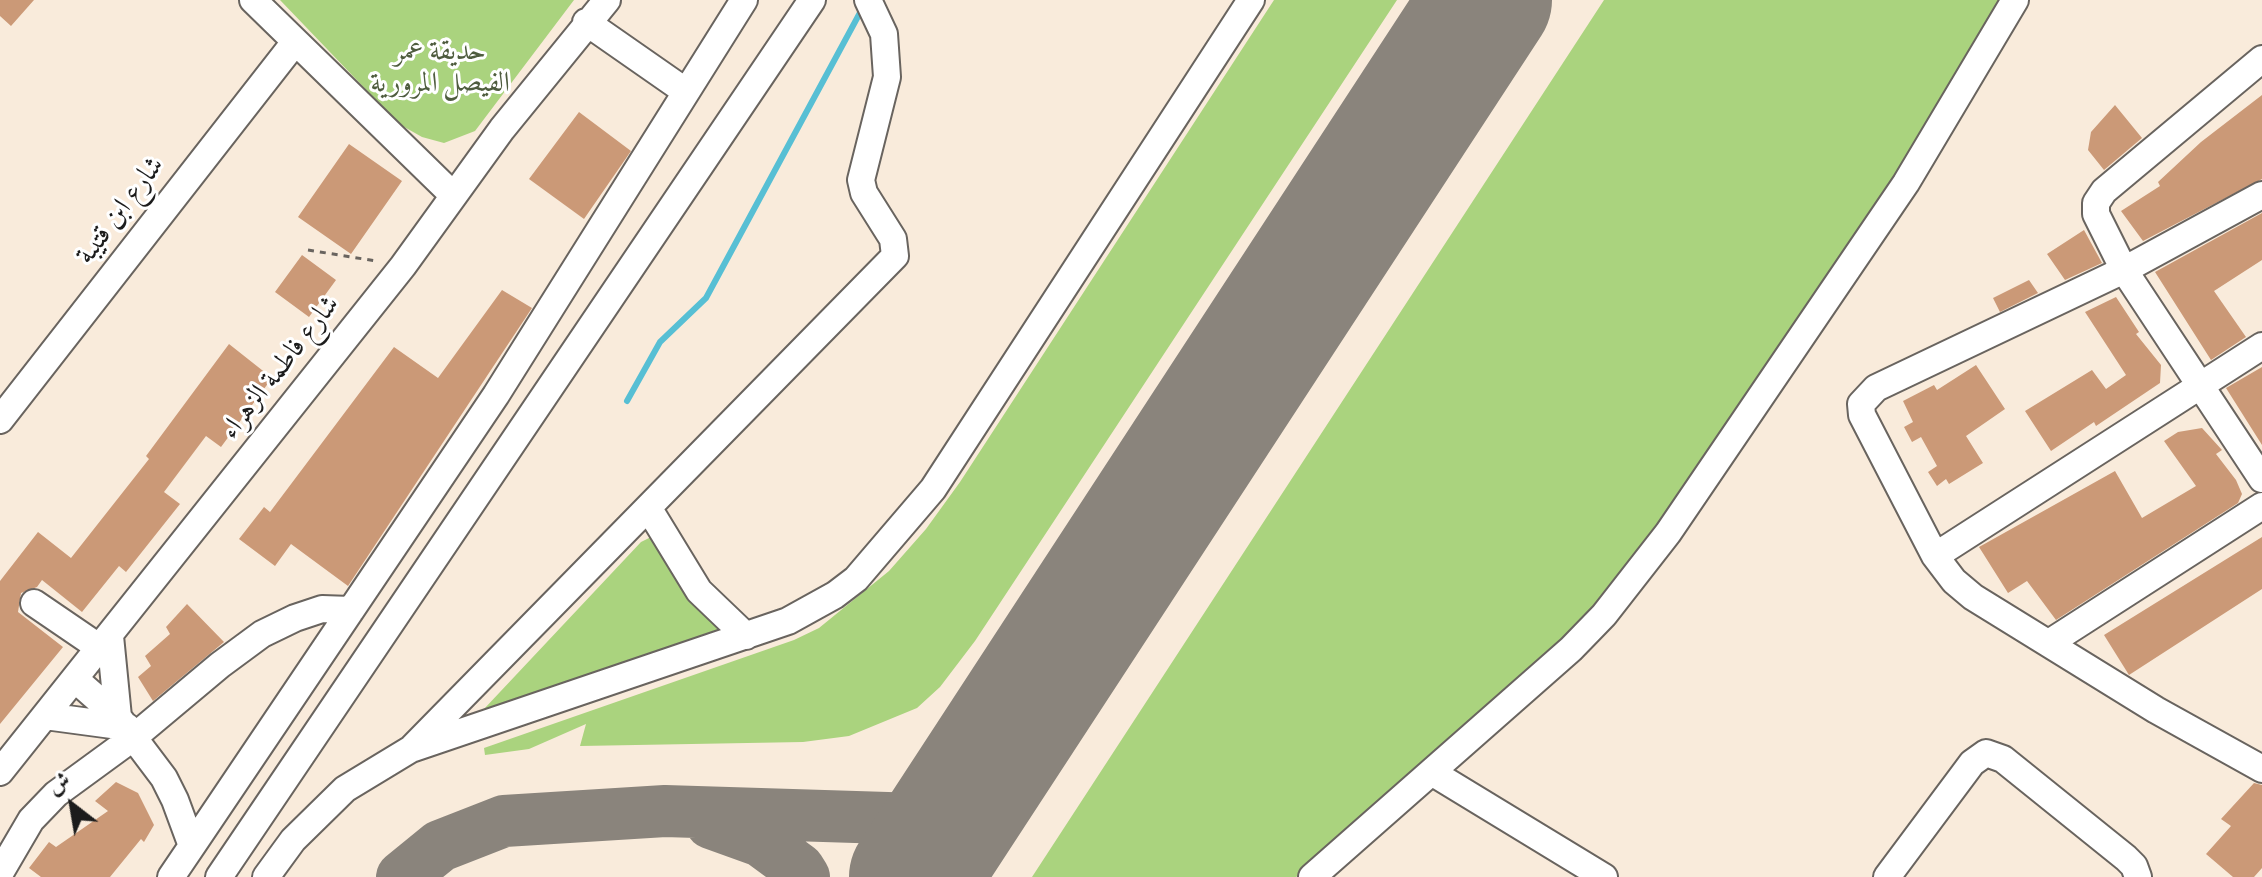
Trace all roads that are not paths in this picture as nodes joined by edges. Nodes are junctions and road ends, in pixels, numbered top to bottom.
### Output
1 (253, 0) edge
2 (607, 0) edge
3 (744, 0) edge
4 (812, 0) edge
5 (868, 0) edge
6 (1251, 0) edge
7 (2015, 0) edge
8 (586, 22) junction
9 (295, 42) junction
10 (2262, 59) edge
11 (685, 91) junction
12 (453, 195) junction
13 (2262, 195) edge
14 (2124, 270) junction
15 (2262, 346) edge
16 (2200, 386) junction
17 (0, 420) edge
18 (2262, 479) edge
19 (2262, 506) edge
20 (649, 509) junction
21 (1935, 556) junction
22 (34, 603) dead end
23 (351, 610) junction
24 (746, 636) junction
25 (105, 642) junction
26 (2049, 643) junction
27 (76, 680) junction
28 (45, 716) junction
29 (126, 727) junction
30 (411, 749) junction
31 (2262, 769) edge
32 (0, 772) edge
33 (1433, 773) junction
34 (192, 846) junction
35 (0, 873) edge
36 (171, 877) edge
37 (219, 877) edge
38 (266, 877) edge
39 (1312, 877) edge
40 (1604, 877) edge
41 (1887, 877) edge
42 (2138, 877) edge

1 - 9 street
2 - 8 street, شارع فاطمة الزهراء
3 - 11 street
4 - 37 street
5 - 20 street
6 - 24 street
7 - 33 street
8 - 11 street
8 - 12 street, شارع فاطمة الزهراء
9 - 12 street
9 - 17 street, شارع ابن قتيبة
10 - 14 street
11 - 23 street
12 - 25 street, شارع فاطمة الزهراء
13 - 14 street
14 - 16 street
14 - 21 street
15 - 16 street
16 - 18 street
16 - 21 street
19 - 26 street
20 - 24 street
20 - 30 street
21 - 26 street
22 - 25 street
23 - 29 street
23 - 34 street
24 - 30 street
25 - 27 street, شارع فاطمة الزهراء
25 - 29 street
26 - 31 street
27 - 28 street, شارع فاطمة الزهراء
27 - 29 street
28 - 29 street
28 - 32 street, شارع فاطمة الزهراء
29 - 34 street
29 - 35 street
30 - 38 street
33 - 39 street
33 - 40 street
34 - 36 street
41 - 42 street

